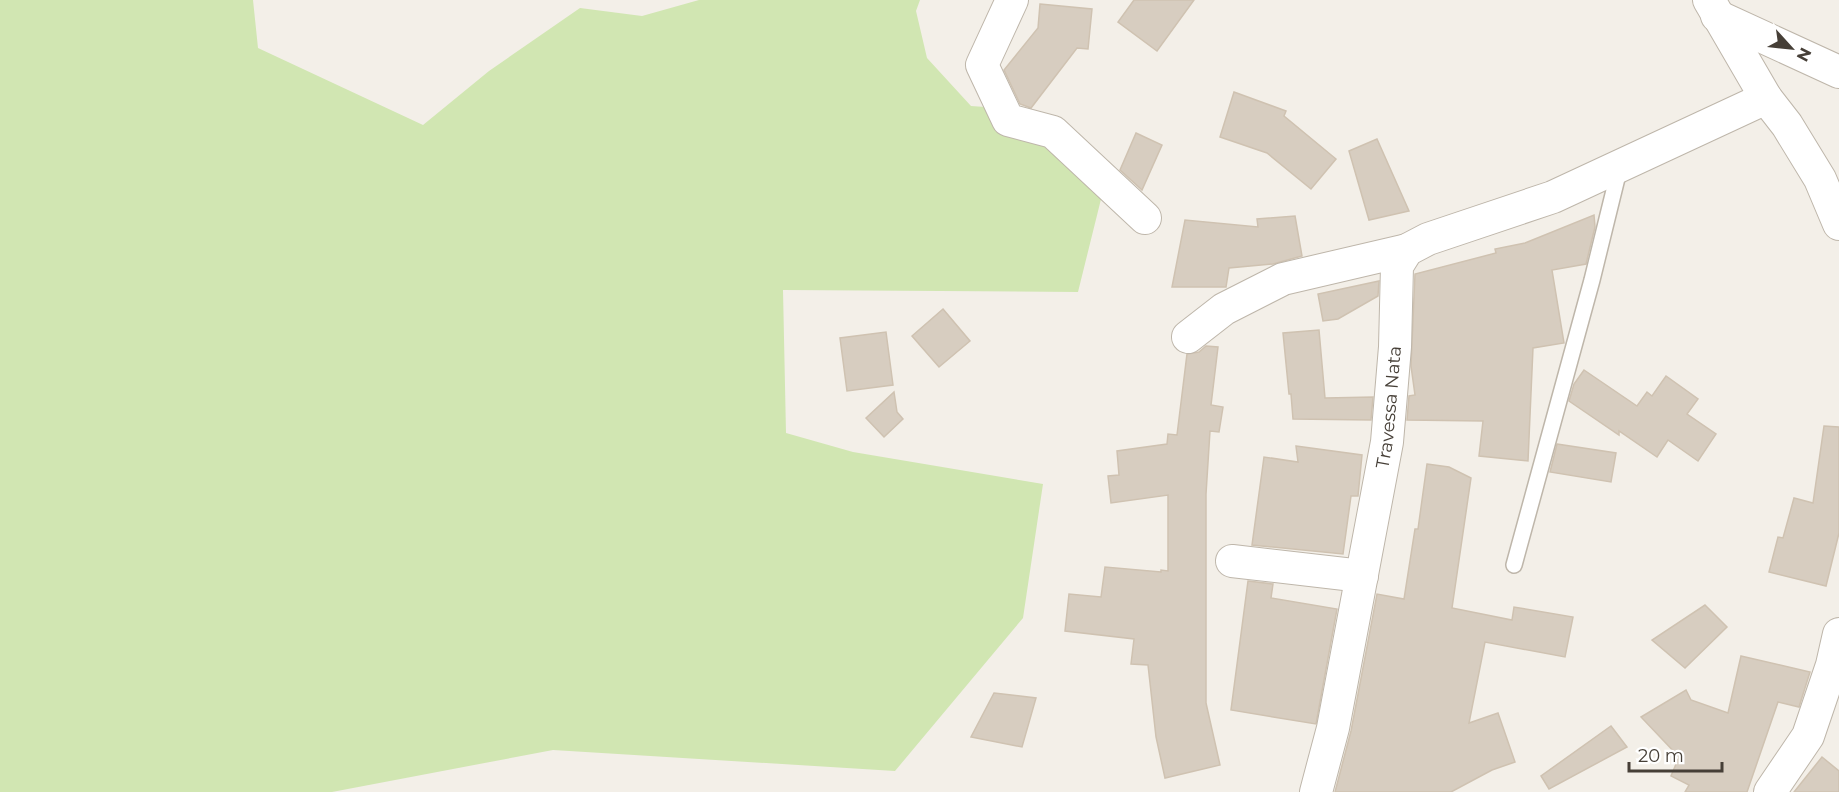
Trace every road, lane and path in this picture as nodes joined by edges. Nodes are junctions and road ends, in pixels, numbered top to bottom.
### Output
1 (1012, 0) edge
2 (1713, 8) edge
3 (1839, 72) edge
4 (1766, 98) junction
5 (1620, 166) junction
6 (1144, 218) dead end
7 (1839, 224) edge
8 (1407, 250) junction
9 (1188, 337) dead end
10 (1232, 561) dead end
11 (1514, 565) dead end
12 (1362, 576) junction
13 (1839, 634) edge
14 (1316, 792) edge
15 (1770, 792) edge

1 - 6 street
2 - 3 street
2 - 4 street
4 - 5 street
4 - 7 street
5 - 8 street
5 - 11 lane
8 - 9 street
8 - 12 street, Travessa Nata
10 - 12 street
12 - 14 street, Travessa Nata
13 - 15 street

